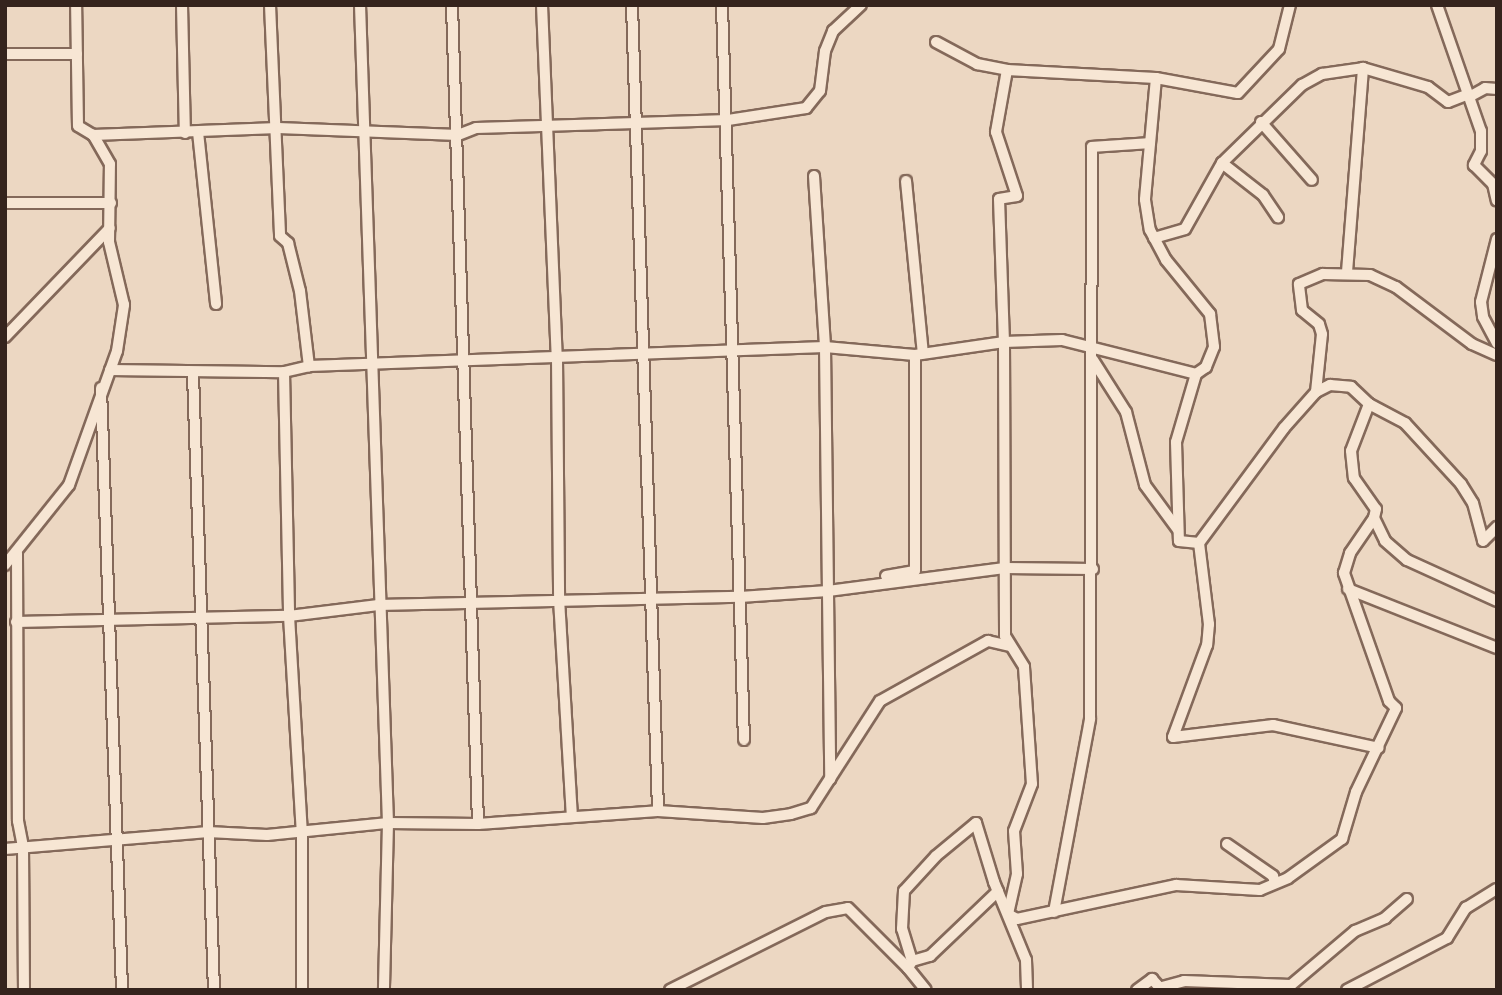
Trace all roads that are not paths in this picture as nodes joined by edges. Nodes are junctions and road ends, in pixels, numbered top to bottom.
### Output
1 (76, 5) edge
2 (182, 5) edge
3 (270, 5) edge
4 (359, 5) edge
5 (452, 5) edge
6 (542, 5) edge
7 (632, 5) edge
8 (722, 5) edge
9 (861, 5) edge
10 (1290, 5) edge
11 (1437, 5) edge
12 (936, 42) dead end
13 (5, 54) edge
14 (77, 54) junction
15 (1363, 68) junction
16 (1007, 70) junction
17 (1156, 78) junction
18 (1497, 89) edge
19 (1469, 96) junction
20 (728, 120) junction
21 (1261, 122) junction
22 (638, 123) junction
23 (547, 127) junction
24 (278, 128) junction
25 (365, 130) junction
26 (198, 132) junction
27 (185, 133) junction
28 (93, 135) junction
29 (458, 135) junction
30 (1150, 143) junction
31 (1222, 163) junction
32 (814, 176) dead end
33 (1312, 180) dead end
34 (906, 181) dead end
35 (1497, 201) edge
36 (5, 203) edge
37 (111, 203) junction
38 (1278, 217) dead end
39 (110, 228) junction
40 (1154, 238) junction
41 (1497, 239) edge
42 (1347, 272) junction
43 (216, 304) dead end
44 (5, 337) edge
45 (1004, 342) junction
46 (1497, 343) edge
47 (1089, 344) junction
48 (825, 347) junction
49 (733, 352) junction
50 (919, 354) junction
51 (644, 355) junction
52 (1497, 355) edge
53 (557, 358) junction
54 (1092, 358) junction
55 (467, 360) junction
56 (309, 366) junction
57 (375, 367) junction
58 (110, 370) junction
59 (284, 372) junction
60 (193, 374) junction
61 (1196, 374) junction
62 (101, 387) junction
63 (1316, 392) junction
64 (1369, 404) junction
65 (1374, 518) junction
66 (1497, 527) edge
67 (1178, 530) junction
68 (1199, 543) junction
69 (17, 553) junction
70 (5, 565) edge
71 (1005, 568) junction
72 (1093, 569) junction
73 (876, 584) junction
74 (1348, 589) junction
75 (828, 591) junction
76 (650, 597) junction
77 (740, 597) junction
78 (559, 599) junction
79 (1497, 601) edge
80 (471, 604) junction
81 (378, 605) junction
82 (203, 615) junction
83 (289, 616) junction
84 (16, 622) junction
85 (109, 622) junction
86 (1009, 646) junction
87 (1497, 648) edge
88 (744, 740) dead end
89 (1379, 748) junction
90 (830, 779) junction
91 (658, 811) junction
92 (572, 817) junction
93 (388, 822) junction
94 (478, 824) junction
95 (208, 832) junction
96 (302, 832) junction
97 (118, 841) junction
98 (1227, 844) dead end
99 (23, 847) junction
100 (5, 849) edge
101 (1275, 883) junction
102 (1497, 889) edge
103 (998, 891) junction
104 (1407, 900) dead end
105 (1054, 912) junction
106 (1008, 914) junction
107 (910, 964) junction
108 (1162, 988) edge
109 (24, 990) edge
110 (122, 990) edge
111 (214, 990) edge
112 (302, 990) edge
113 (384, 990) edge
114 (670, 990) edge
115 (926, 990) edge
116 (1027, 990) edge
117 (1137, 990) edge
118 (1347, 990) edge

1 - 14 street
2 - 27 street
3 - 24 street
4 - 25 street
5 - 29 street
6 - 23 street
7 - 22 street
8 - 20 street
9 - 20 street
10 - 17 street
11 - 19 street
12 - 16 street
13 - 14 street
14 - 28 street
15 - 19 street
15 - 21 street
15 - 42 street
16 - 17 street
16 - 45 street
17 - 30 street
18 - 19 street
19 - 35 street
20 - 22 street
20 - 49 street
21 - 31 street
21 - 33 street
22 - 23 street
22 - 51 street
23 - 29 street
23 - 53 street
24 - 25 street
24 - 26 street
24 - 56 street
25 - 29 street
25 - 57 street
26 - 27 street
26 - 43 street
27 - 28 street
28 - 37 street
29 - 55 street
30 - 40 street
30 - 47 street
31 - 38 street
31 - 40 street
32 - 48 street
34 - 50 street
36 - 37 street
37 - 39 street
39 - 44 street
39 - 58 street
40 - 61 street
41 - 46 street
42 - 52 street
42 - 63 street
45 - 47 street
45 - 50 street
45 - 71 street
47 - 54 street
47 - 61 street
48 - 49 street
48 - 50 street
48 - 75 street
49 - 51 street
49 - 77 street
50 - 73 street
51 - 53 street
51 - 76 street
53 - 55 street
53 - 78 street
54 - 67 street
54 - 72 street
55 - 57 street
55 - 80 street
56 - 57 street
56 - 59 street
57 - 81 street
58 - 60 street
58 - 62 street
59 - 60 street
59 - 83 street
60 - 82 street
61 - 67 street
62 - 69 street
62 - 85 street
63 - 64 street
63 - 68 street
64 - 65 street
64 - 66 street
65 - 74 street
65 - 79 street
67 - 68 street
68 - 89 street
69 - 70 street
69 - 84 street
71 - 72 street
71 - 73 street
71 - 86 street
72 - 105 street
73 - 75 street
74 - 87 street
74 - 89 street
75 - 77 street
75 - 90 street
76 - 77 street
76 - 78 street
76 - 91 street
77 - 88 street
78 - 80 street
78 - 92 street
80 - 81 street
80 - 94 street
81 - 83 street
81 - 93 street
82 - 83 street
82 - 85 street
82 - 95 street
83 - 96 street
84 - 85 street
84 - 99 street
85 - 97 street
86 - 90 street
86 - 106 street
89 - 101 street
90 - 91 street
91 - 92 street
92 - 94 street
93 - 94 street
93 - 96 street
93 - 113 street
95 - 96 street
95 - 97 street
95 - 111 street
96 - 112 street
97 - 99 street
97 - 110 street
98 - 101 street
99 - 100 street
99 - 109 street
101 - 105 street
102 - 118 street
103 - 106 street
103 - 107 street
103 - 107 street
104 - 108 street
105 - 106 street
106 - 116 street
107 - 114 street
107 - 115 street
108 - 117 street

